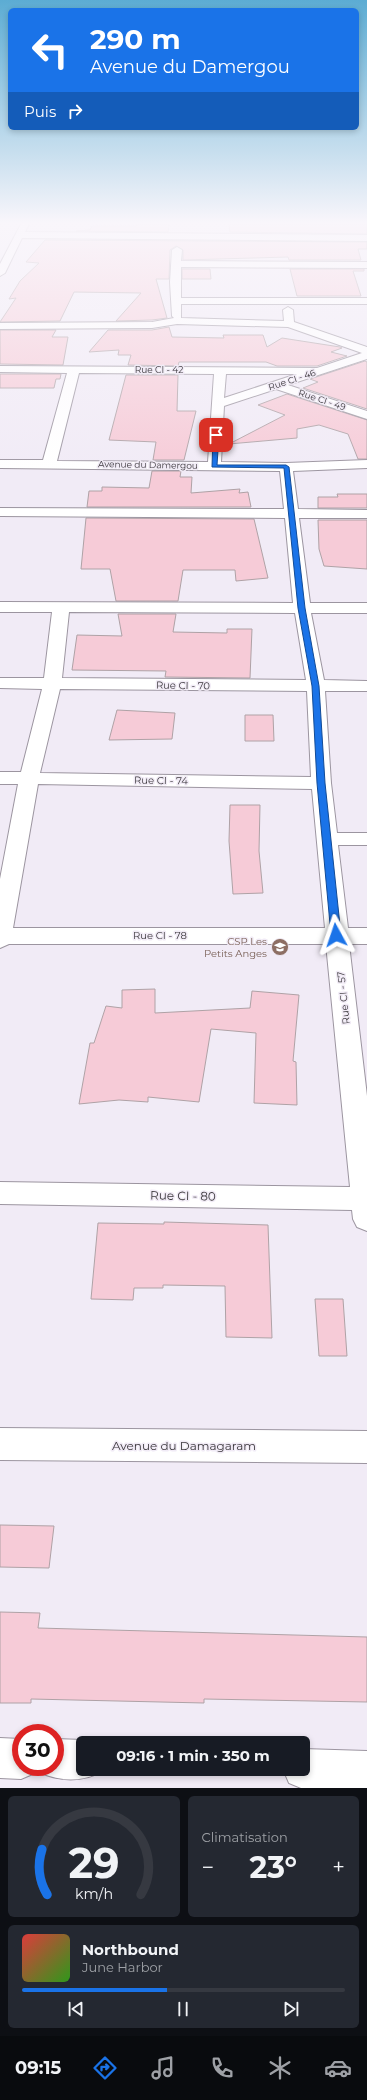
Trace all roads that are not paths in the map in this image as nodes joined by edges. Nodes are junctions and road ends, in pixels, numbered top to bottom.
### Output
1 (177, 307) edge
2 (288, 307) edge
3 (177, 321) junction
4 (289, 324) junction
5 (0, 326) edge
6 (367, 351) edge
7 (367, 355) edge
8 (0, 369) edge
9 (74, 369) junction
10 (220, 370) junction
11 (319, 371) junction
12 (276, 385) junction
13 (218, 404) junction
14 (367, 415) edge
15 (0, 464) edge
16 (49, 464) junction
17 (367, 464) edge
18 (214, 466) junction
19 (286, 467) junction
20 (0, 512) edge
21 (292, 514) junction
22 (367, 514) edge
23 (0, 607) edge
24 (61, 608) junction
25 (302, 608) junction
26 (367, 608) edge
27 (0, 683) edge
28 (52, 684) junction
29 (316, 686) junction
30 (367, 686) edge
31 (0, 778) edge
32 (29, 778) junction
33 (321, 783) junction
34 (327, 839) junction
35 (367, 839) edge
36 (336, 935) junction
37 (367, 936) edge
38 (0, 937) edge
39 (0, 1193) edge
40 (366, 1206) edge
41 (0, 1444) edge
42 (367, 1447) edge
43 (0, 1758) edge
44 (12, 1759) edge
45 (64, 1759) edge
46 (76, 1760) edge
47 (310, 1768) edge
48 (367, 1771) edge

1 - 3 street
2 - 4 street
3 - 4 street
3 - 5 street
4 - 6 street
7 - 11 street, Rue CI - 46
8 - 9 street, Rue CI - 42
9 - 10 street, Rue CI - 42
9 - 16 street
10 - 11 street, Rue CI - 42
10 - 13 street
11 - 12 street, Rue CI - 46
12 - 13 street, Rue CI - 46
12 - 14 street, Rue CI - 49
13 - 18 street
15 - 16 street, Avenue du Damergou
16 - 18 street, Avenue du Damergou
17 - 19 street, Avenue du Damergou
18 - 19 street, Avenue du Damergou
19 - 21 street, Rue CI - 57
20 - 21 street
21 - 22 street
21 - 25 street, Rue CI - 57
23 - 24 street
24 - 25 street
24 - 28 street
25 - 26 street
25 - 29 street, Rue CI - 57
27 - 28 street, Rue CI - 70
28 - 29 street, Rue CI - 70
28 - 32 street
29 - 30 street, Rue CI - 70
29 - 33 street, Rue CI - 57
31 - 32 street, Rue CI - 74
32 - 33 street, Rue CI - 74
32 - 38 street
33 - 34 street, Rue CI - 57
34 - 35 street
34 - 36 street, Rue CI - 57
36 - 37 street, Rue CI - 78
36 - 38 street, Rue CI - 78
36 - 40 street, Rue CI - 57
39 - 40 street, Rue CI - 80
41 - 42 street, Avenue du Damagaram
43 - 44 street
45 - 46 street
47 - 48 street

